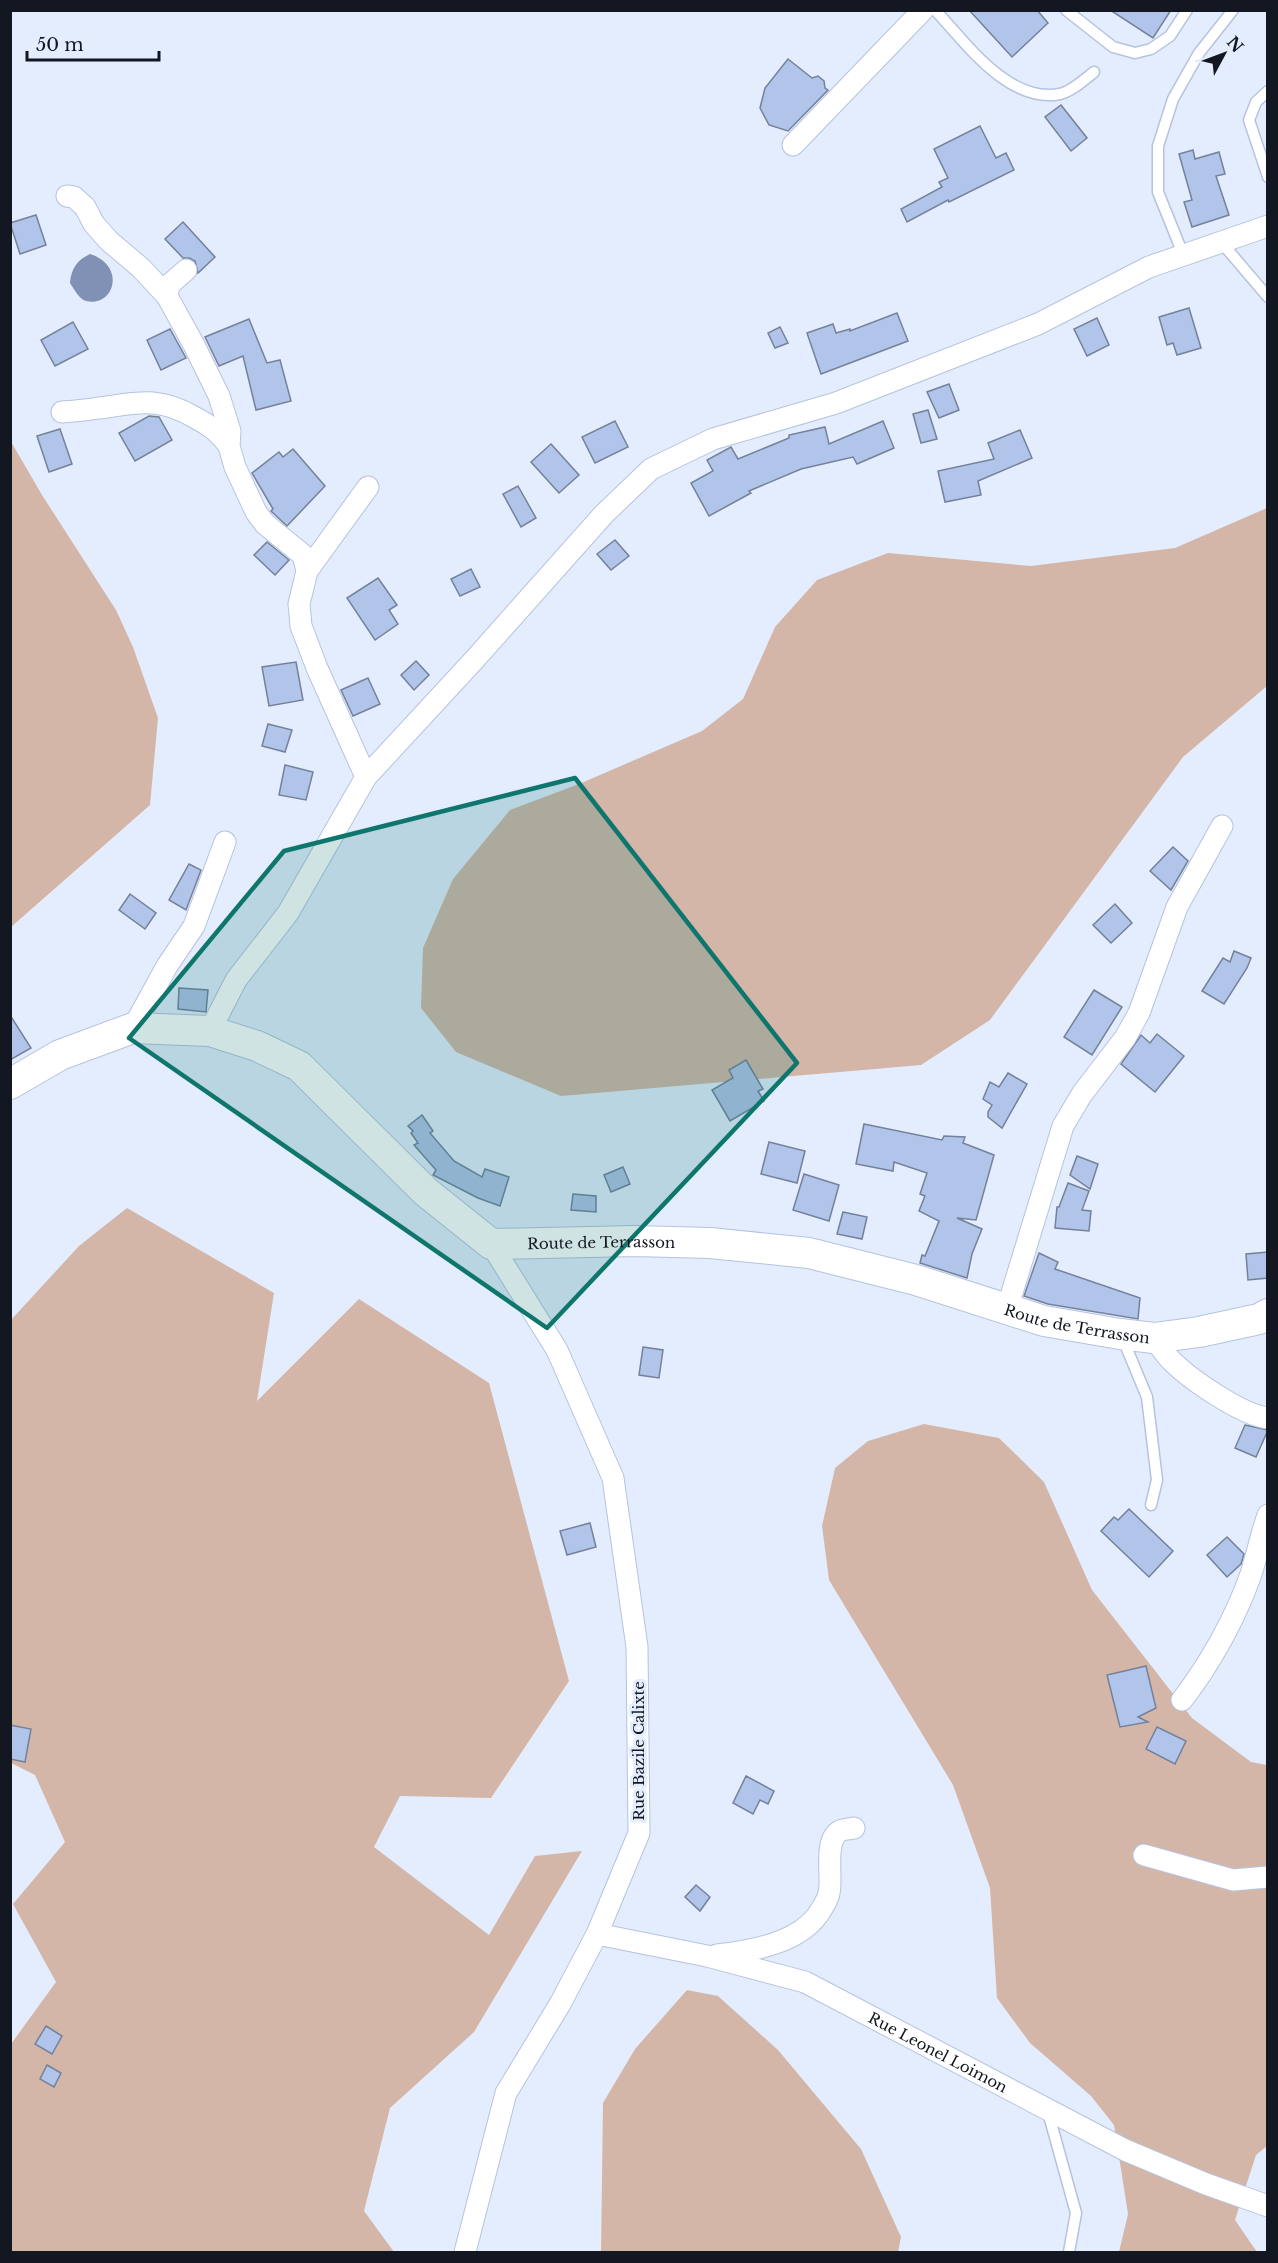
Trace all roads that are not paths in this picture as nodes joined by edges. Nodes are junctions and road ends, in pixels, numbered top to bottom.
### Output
1 (923, 10) edge
2 (935, 10) edge
3 (1066, 10) edge
4 (1187, 10) edge
5 (1233, 10) edge
6 (1094, 72) dead end
7 (1268, 91) edge
8 (793, 145) dead end
9 (1268, 177) edge
10 (67, 196) dead end
11 (1268, 226) edge
12 (1221, 242) junction
13 (1182, 254) junction
14 (186, 270) dead end
15 (166, 296) junction
16 (1268, 297) edge
17 (62, 411) dead end
18 (229, 446) junction
19 (368, 487) dead end
20 (308, 571) junction
21 (366, 777) junction
22 (1222, 826) dead end
23 (225, 842) dead end
24 (133, 1028) junction
25 (210, 1031) junction
26 (10, 1083) edge
27 (492, 1244) junction
28 (1007, 1309) junction
29 (1268, 1314) edge
30 (1120, 1334) junction
31 (1154, 1338) junction
32 (1268, 1418) edge
33 (1151, 1505) dead end
34 (1268, 1515) edge
35 (1182, 1700) dead end
36 (854, 1828) dead end
37 (1144, 1855) dead end
38 (1268, 1877) edge
39 (597, 1934) junction
40 (707, 1956) junction
41 (1047, 2108) junction
42 (1267, 2204) edge
43 (465, 2253) edge
44 (1069, 2253) edge

1 - 8 street
2 - 6 lane
3 - 4 lane
5 - 13 lane
7 - 9 lane
10 - 15 street
11 - 12 street
12 - 13 street
12 - 16 lane
13 - 21 street
14 - 15 street
15 - 18 street
17 - 18 street
18 - 20 street
19 - 20 street
20 - 21 street
21 - 25 street
22 - 28 street
23 - 24 street
24 - 25 street
24 - 26 street
25 - 27 street
27 - 28 street, Route de Terrasson
27 - 39 street, Rue Bazile Calixte
28 - 30 street, Route de Terrasson
29 - 31 street, Route de Terrasson
30 - 31 street, Route de Terrasson
30 - 33 lane
31 - 32 street
34 - 35 street
36 - 40 street
37 - 38 street
39 - 40 street, Rue Leonel Loimon
39 - 43 street, Rue Bazile Calixte
40 - 41 street, Rue Leonel Loimon
41 - 42 street, Rue Leonel Loimon
41 - 44 lane

